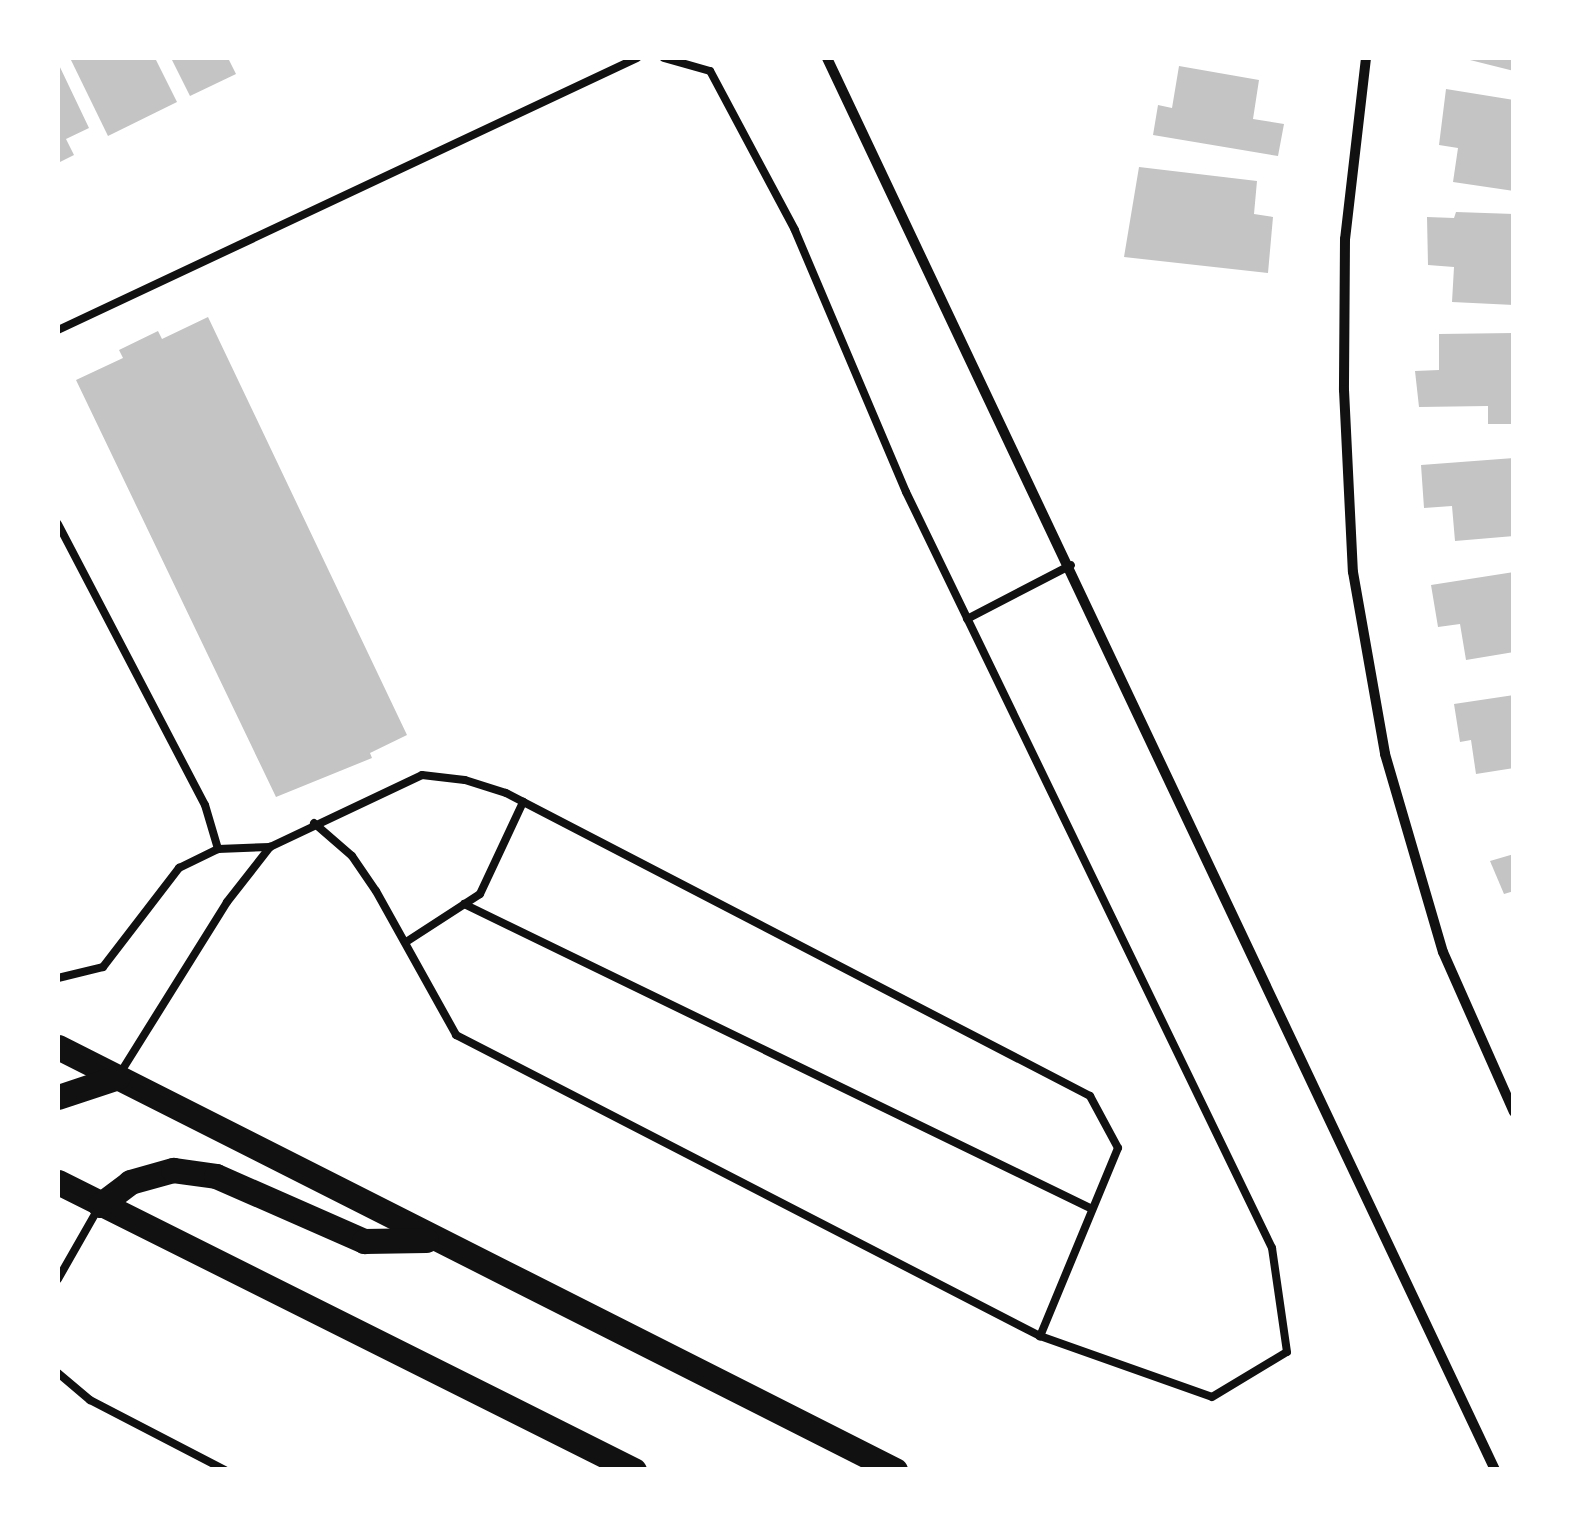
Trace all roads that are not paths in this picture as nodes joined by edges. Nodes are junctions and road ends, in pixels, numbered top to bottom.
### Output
1 (636, 58) edge
2 (664, 58) edge
3 (827, 58) edge
4 (1366, 58) edge
5 (58, 330) edge
6 (58, 524) edge
7 (1071, 565) junction
8 (967, 619) junction
9 (524, 802) junction
10 (314, 823) junction
11 (270, 847) junction
12 (218, 848) junction
13 (464, 904) junction
14 (406, 942) junction
15 (58, 978) edge
16 (58, 1047) edge
17 (118, 1077) junction
18 (58, 1097) edge
19 (1514, 1112) edge
20 (58, 1182) edge
21 (100, 1205) junction
22 (1092, 1209) junction
23 (430, 1240) junction
24 (58, 1279) edge
25 (1040, 1336) junction
26 (58, 1373) edge
27 (225, 1470) edge
28 (634, 1470) edge
29 (895, 1470) edge
30 (1495, 1470) edge

1 - 5 lane
2 - 8 lane
3 - 7 street
4 - 19 street
6 - 12 lane
7 - 8 lane
7 - 30 street
8 - 25 lane
9 - 10 lane
9 - 13 lane
9 - 22 lane
10 - 11 lane
10 - 14 lane
11 - 12 lane
11 - 17 lane
12 - 15 lane
13 - 14 lane
13 - 22 lane
14 - 25 lane
16 - 17 main road
17 - 18 main road
17 - 23 main road
20 - 21 main road
21 - 23 main road
21 - 24 lane
21 - 28 main road
22 - 25 lane
23 - 29 main road
26 - 27 lane

